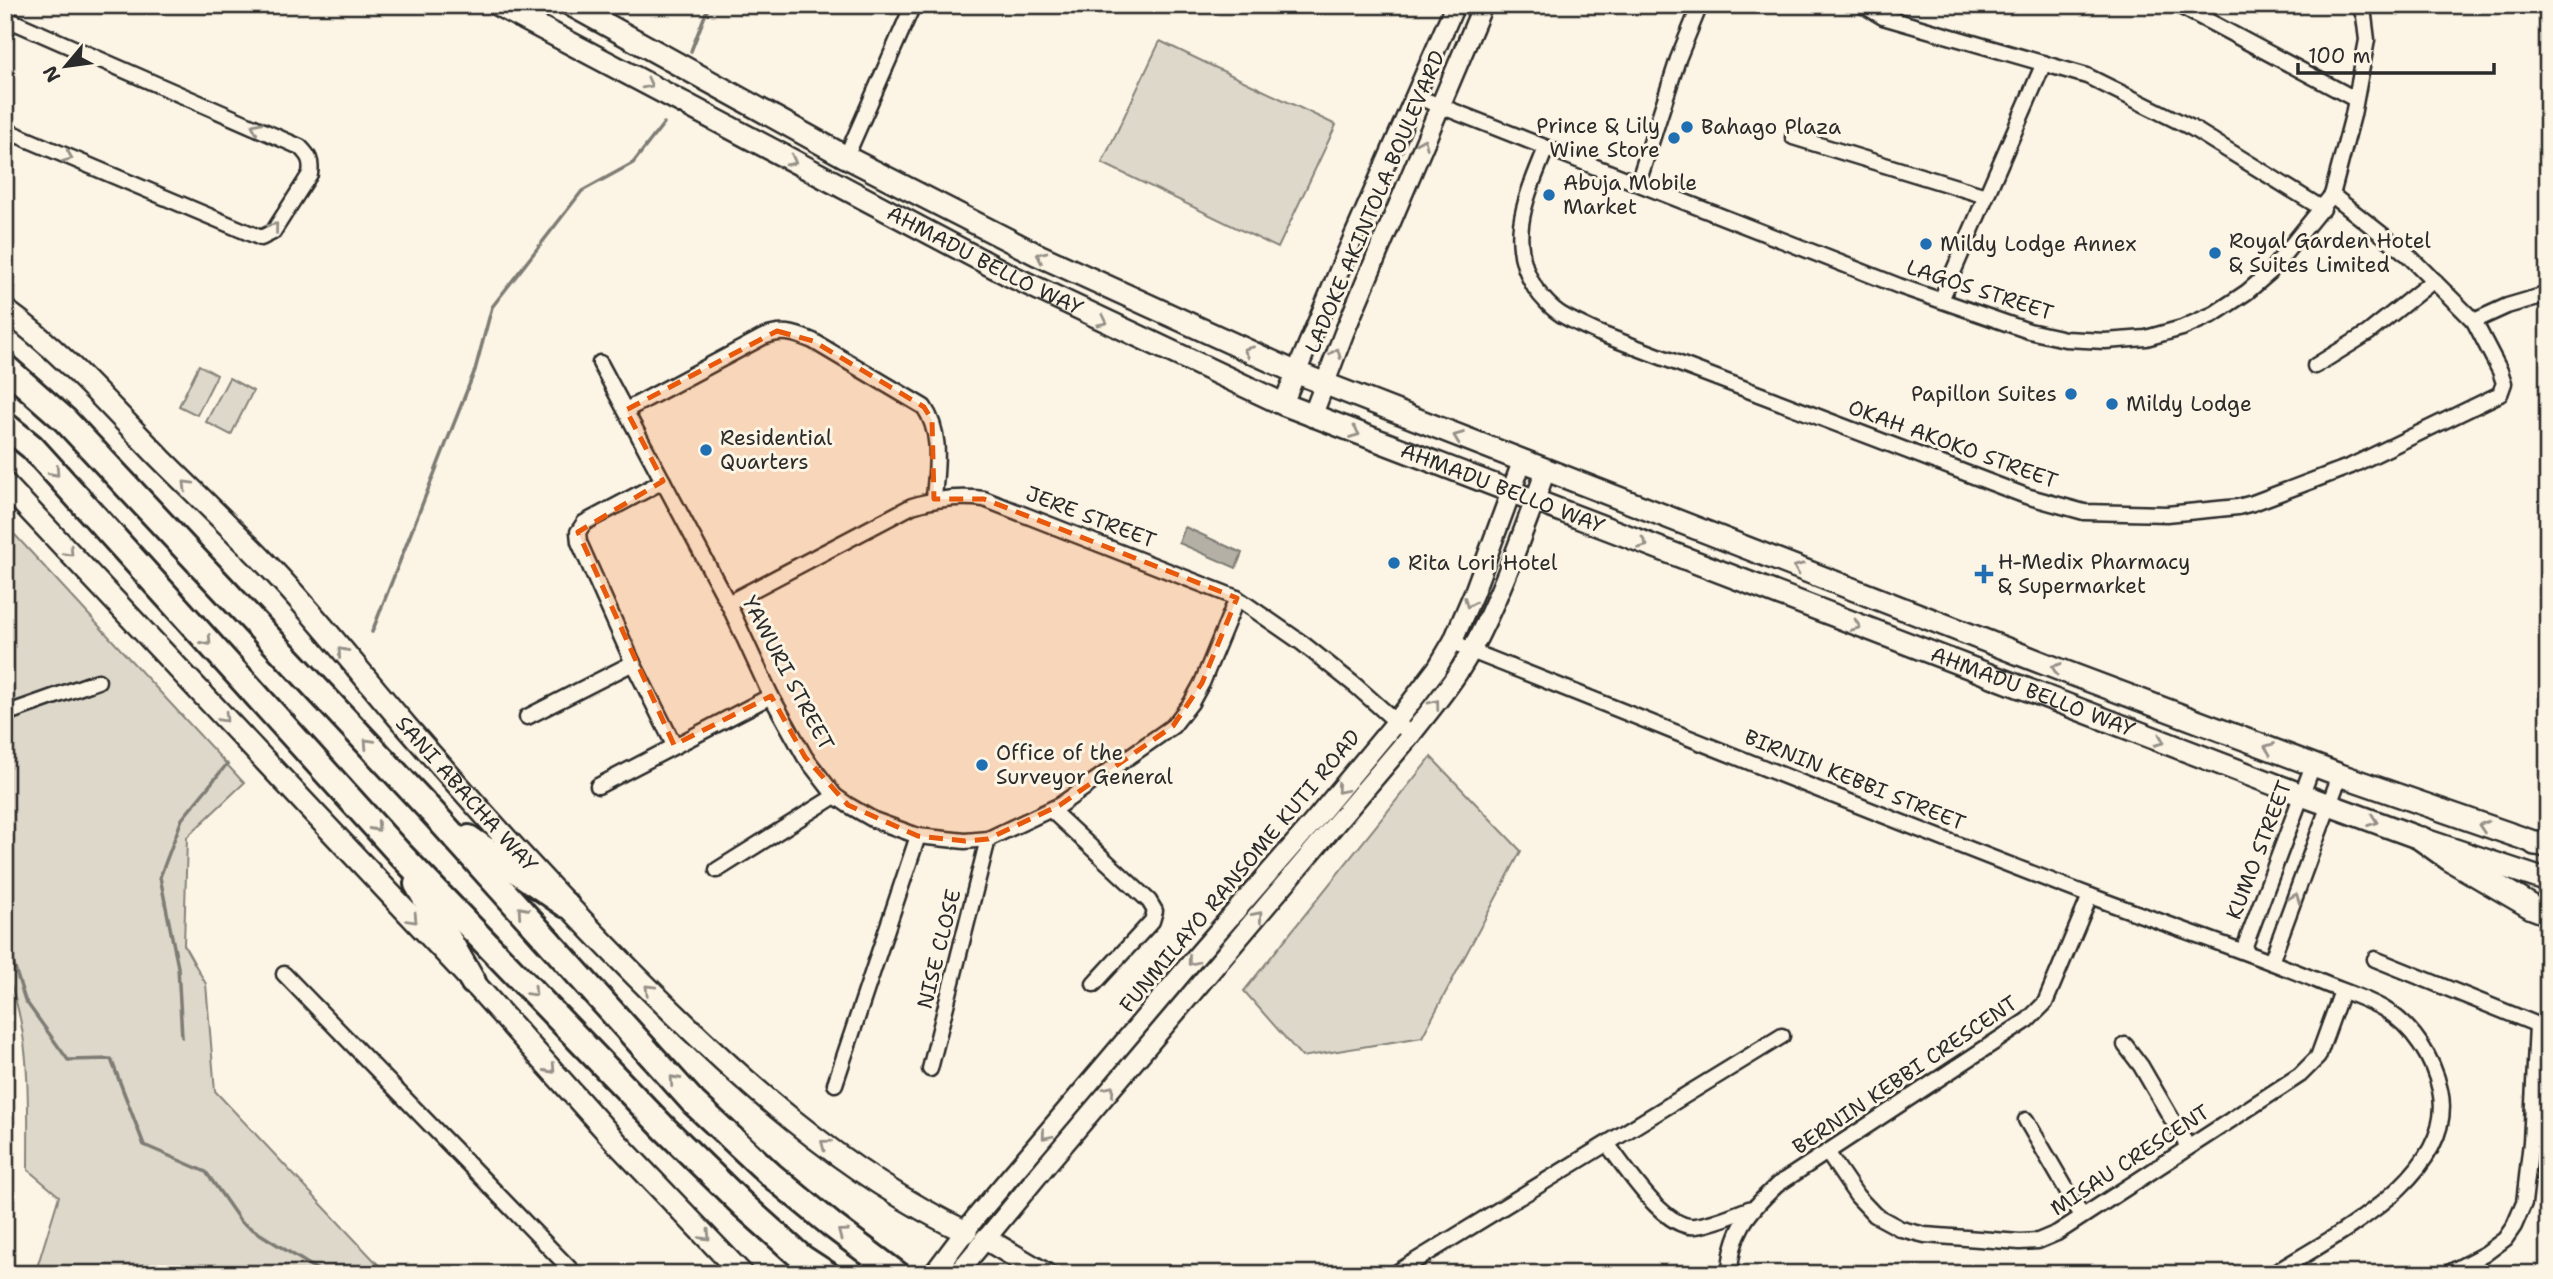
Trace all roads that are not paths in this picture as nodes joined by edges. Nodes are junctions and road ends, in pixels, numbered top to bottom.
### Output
1 (498, 5) edge
2 (571, 5) edge
3 (913, 5) edge
4 (1455, 5) edge
5 (1483, 5) edge
6 (1700, 5) edge
7 (1864, 5) edge
8 (2178, 5) edge
9 (2359, 5) edge
10 (5, 18) edge
11 (2044, 63) junction
12 (1415, 96) junction
13 (2355, 99) junction
14 (1440, 104) junction
15 (5, 130) edge
16 (1793, 137) dead end
17 (1546, 148) junction
18 (846, 157) junction
19 (1638, 183) junction
20 (1986, 195) junction
21 (2332, 195) junction
22 (2323, 209) junction
23 (2434, 280) junction
24 (2548, 294) edge
25 (1941, 300) junction
26 (5, 310) edge
27 (2473, 321) junction
28 (600, 363) dead end
29 (2315, 366) dead end
30 (5, 367) edge
31 (1295, 372) junction
32 (1323, 384) junction
33 (1283, 404) junction
34 (626, 410) junction
35 (1312, 417) junction
36 (5, 425) edge
37 (1522, 461) junction
38 (1546, 470) junction
39 (663, 481) junction
40 (5, 484) edge
41 (1510, 493) junction
42 (934, 499) junction
43 (1534, 502) junction
44 (1237, 598) junction
45 (728, 603) junction
46 (1453, 641) junction
47 (1471, 651) junction
48 (633, 663) junction
49 (98, 681) dead end
50 (771, 696) junction
51 (5, 714) edge
52 (527, 717) dead end
53 (1396, 722) junction
54 (1411, 735) junction
55 (674, 746) junction
56 (2313, 765) junction
57 (2340, 775) junction
58 (598, 786) dead end
59 (2302, 795) junction
60 (835, 796) junction
61 (2330, 805) junction
62 (1051, 810) junction
63 (433, 813) junction
64 (918, 836) junction
65 (988, 839) junction
66 (2421, 839) junction
67 (2544, 845) edge
68 (399, 853) junction
69 (717, 870) dead end
70 (2548, 881) edge
71 (2090, 896) junction
72 (565, 905) junction
73 (2548, 914) edge
74 (2243, 951) junction
75 (2375, 959) dead end
76 (2271, 962) junction
77 (284, 974) dead end
78 (473, 982) junction
79 (1094, 984) dead end
80 (2342, 992) junction
81 (2542, 1027) edge
82 (1782, 1036) dead end
83 (2125, 1045) dead end
84 (930, 1069) dead end
85 (835, 1084) dead end
86 (2026, 1120) dead end
87 (1607, 1144) junction
88 (2188, 1147) junction
89 (1827, 1152) junction
90 (1752, 1208) junction
91 (2082, 1216) junction
92 (976, 1235) junction
93 (575, 1274) edge
94 (742, 1274) edge
95 (827, 1274) edge
96 (897, 1274) edge
97 (933, 1274) edge
98 (957, 1274) edge
99 (1045, 1274) edge
100 (1394, 1274) edge
101 (1730, 1274) edge
102 (2273, 1274) edge
103 (2447, 1274) edge

1 -> 33 main road, AHMADU BELLO WAY
2 - 18 main road, AHMADU BELLO WAY
3 - 18 street
4 - 12 street, LADOKE AKINTOLA BOULEVARD
5 - 14 street, LADOKE AKINTOLA BOULEVARD
6 - 19 street
7 - 11 street
8 - 13 street
9 - 13 street, LAGOS STREET
15 -> 10 street
11 - 20 street
11 - 22 street
12 - 14 street, LAGOS STREET
12 - 31 street, LADOKE AKINTOLA BOULEVARD
13 - 21 street, LAGOS STREET
14 - 17 street, LAGOS STREET
32 -> 14 street, LADOKE AKINTOLA BOULEVARD
16 - 20 street
17 - 19 street, LAGOS STREET
17 - 27 street, OKAH AKOKO STREET
31 -> 18 main road, AHMADU BELLO WAY
19 - 25 street, LAGOS STREET
20 - 25 street
21 - 22 street, LAGOS STREET
21 - 23 street
22 - 25 street, LAGOS STREET
23 - 27 street
23 - 29 street
24 - 27 street
72 -> 26 main road, SANI ABACHA WAY
28 - 34 street, YAWURI STREET
63 -> 30 highway, SANI ABACHA WAY
31 - 32 main road, AHMADU BELLO WAY
31 - 33 street, LADOKE AKINTOLA BOULEVARD
32 - 35 street, LADOKE AKINTOLA BOULEVARD
37 -> 32 main road, AHMADU BELLO WAY
33 - 35 main road, AHMADU BELLO WAY
34 - 39 street, YAWURI STREET
34 - 42 street
35 -> 41 main road, AHMADU BELLO WAY
36 -> 68 highway
37 - 38 main road, AHMADU BELLO WAY
37 - 41 street, FUNMILAYO RANSOME KUTI ROAD
38 - 43 street, FUNMILAYO RANSOME KUTI ROAD
56 -> 38 main road, AHMADU BELLO WAY
39 - 45 street, YAWURI STREET
39 - 48 street
40 -> 78 main road
41 - 43 main road, AHMADU BELLO WAY
41 -> 46 street, FUNMILAYO RANSOME KUTI ROAD
42 - 44 street, JERE STREET
42 - 45 street, JERE STREET
43 - 47 street, FUNMILAYO RANSOME KUTI ROAD
43 -> 59 main road, AHMADU BELLO WAY
44 - 53 street, JERE STREET
44 - 62 street, YAWURI STREET
45 - 50 street, YAWURI STREET
46 - 47 street, BIRNIN KEBBI STREET
46 - 53 street, FUNMILAYO RANSOME KUTI ROAD
54 -> 47 street, FUNMILAYO RANSOME KUTI ROAD
47 - 71 street, BIRNIN KEBBI STREET
48 - 52 street
48 - 55 street
49 - 51 street
50 - 55 street
50 - 60 street, YAWURI STREET
53 - 54 street, JERE STREET
53 -> 92 street, FUNMILAYO RANSOME KUTI ROAD
92 -> 54 street, FUNMILAYO RANSOME KUTI ROAD
55 - 58 street
56 - 57 main road, AHMADU BELLO WAY
56 - 59 street, KUMO STREET
57 - 61 street
67 -> 57 main road, AHMADU BELLO WAY
59 - 61 main road, AHMADU BELLO WAY
59 - 74 street, KUMO STREET
60 - 64 street, YAWURI STREET
60 - 69 street
61 -> 66 main road, AHMADU BELLO WAY
76 -> 61 street
62 - 65 street, YAWURI STREET
62 - 79 street
63 - 72 highway
96 -> 63 highway, SANI ABACHA WAY
64 - 65 street, YAWURI STREET
64 - 85 street
65 - 84 street, NISE CLOSE
66 - 70 main road, AHMADU BELLO WAY
66 - 73 highway
68 - 78 highway
68 -> 95 highway
71 - 74 street, BIRNIN KEBBI STREET
71 - 89 street, BERNIN KEBBI CRESCENT
92 -> 72 main road, SANI ABACHA WAY
74 - 76 street
75 - 81 street
76 - 80 street
77 - 93 street
78 -> 94 main road
80 - 88 street, MISAU CRESCENT
80 - 102 street
81 - 103 street
82 - 87 street
83 - 88 street
86 - 91 street
87 - 90 street
87 - 100 street
88 - 91 street, MISAU CRESCENT
89 - 90 street, BERNIN KEBBI CRESCENT
89 - 91 street, MISAU CRESCENT
90 - 101 street, BERNIN KEBBI CRESCENT
92 - 97 street, FUNMILAYO RANSOME KUTI ROAD
92 - 98 street, FUNMILAYO RANSOME KUTI ROAD
92 - 99 main road, SANI ABACHA WAY

